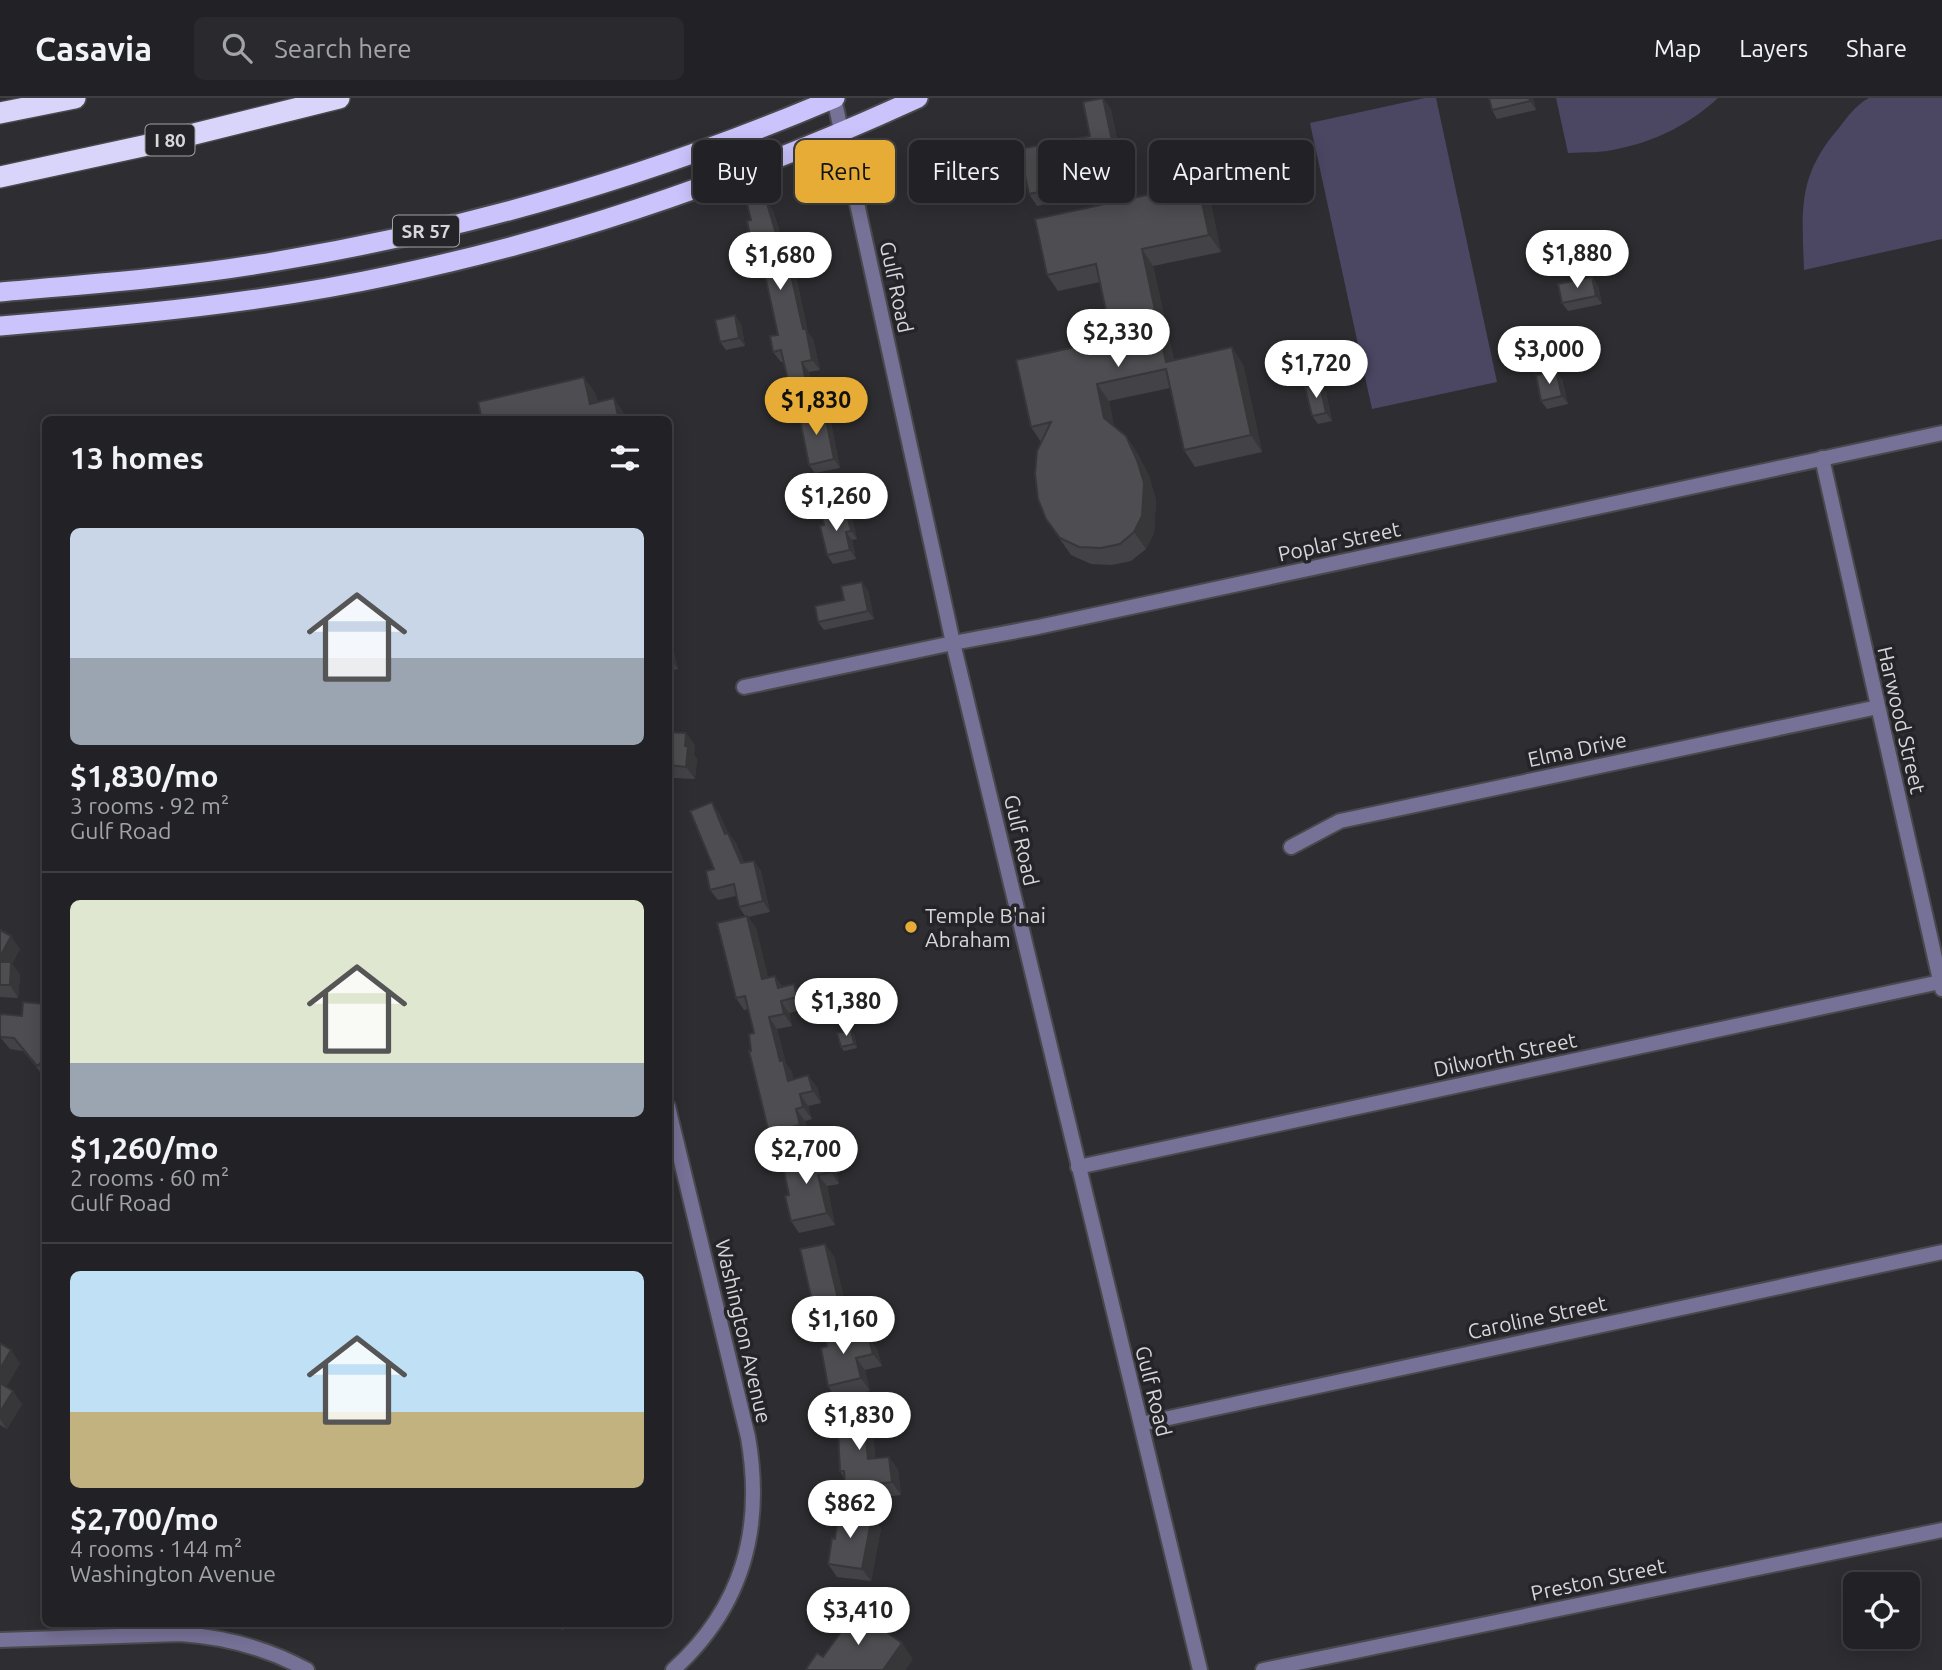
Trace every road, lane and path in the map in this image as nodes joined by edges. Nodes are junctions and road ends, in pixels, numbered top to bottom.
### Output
1 (75, 98) edge
2 (338, 98) edge
3 (834, 98) edge
4 (918, 98) edge
5 (0, 113) edge
6 (841, 132) junction
7 (0, 177) edge
8 (0, 292) edge
9 (0, 326) edge
10 (1942, 433) edge
11 (1822, 458) junction
12 (953, 643) junction
13 (744, 687) dead end
14 (1878, 707) junction
15 (1291, 847) dead end
16 (1941, 986) edge
17 (673, 1143) edge
18 (1078, 1167) junction
19 (1942, 1252) edge
20 (1140, 1424) junction
21 (1942, 1530) edge
22 (0, 1640) edge
23 (307, 1670) edge
24 (673, 1670) edge
25 (1200, 1670) edge
26 (1263, 1670) edge

1 - 5 highway
2 - 7 highway, I 80
3 - 6 street, Gulf Road
3 - 8 highway, SR 57
4 - 6 highway, SR 57
6 - 9 highway, SR 57
6 - 12 street, Gulf Road
10 - 11 street, Poplar Street
11 - 12 street, Poplar Street
11 - 14 street, Harwood Street
12 - 13 street, Poplar Street
12 - 18 street, Gulf Road
14 - 15 street, Elma Drive
14 - 16 street, Harwood Street
16 - 18 street, Dilworth Street
17 - 24 street, Washington Avenue
18 - 20 street, Gulf Road
19 - 20 street, Caroline Street
20 - 25 street, Gulf Road
21 - 26 street, Preston Street
22 - 23 street

